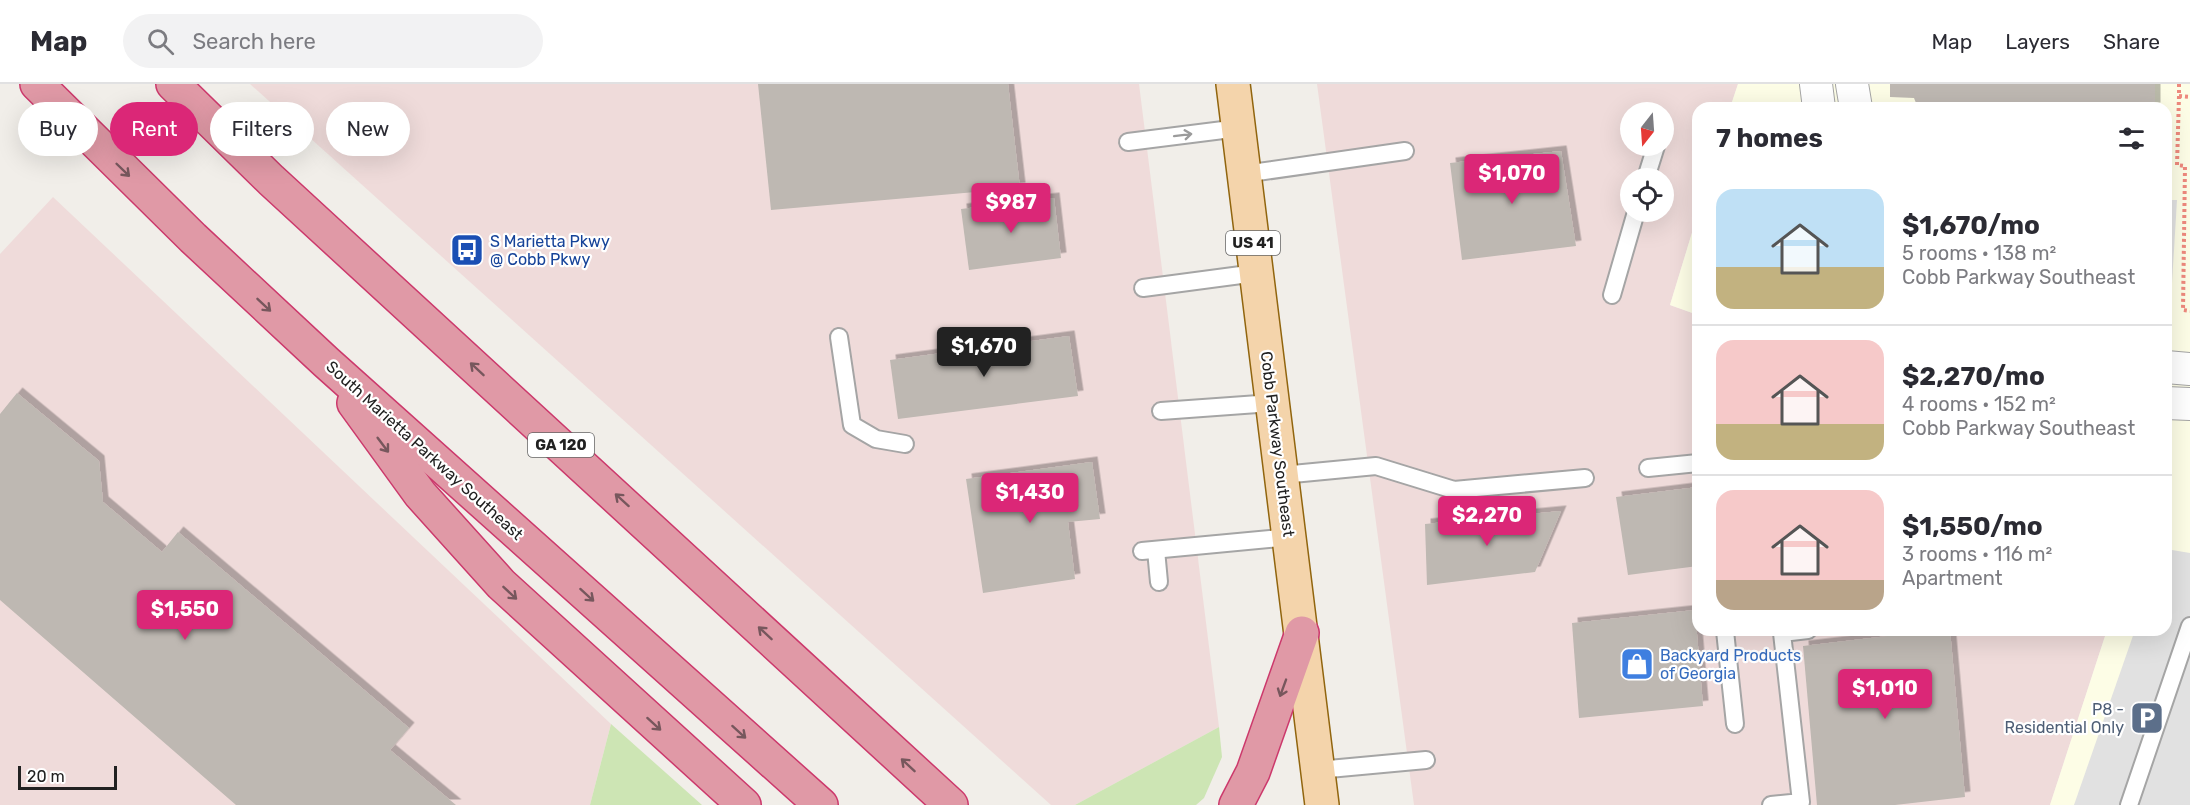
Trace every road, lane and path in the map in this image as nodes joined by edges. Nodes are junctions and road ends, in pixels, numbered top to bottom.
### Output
1 (38, 84) edge
2 (173, 84) edge
3 (1233, 84) edge
4 (1816, 84) edge
5 (1852, 84) edge
6 (2179, 84) edge
7 (2179, 96) junction
8 (2190, 97) edge
9 (1818, 102) edge
10 (1855, 102) edge
11 (1239, 128) junction
12 (1128, 142) dead end
13 (1406, 151) dead end
14 (1244, 174) junction
15 (1633, 222) edge
16 (1256, 273) junction
17 (1143, 288) dead end
18 (1612, 295) dead end
19 (2190, 311) edge
20 (839, 337) dead end
21 (326, 362) junction
22 (2172, 368) edge
23 (2190, 369) edge
24 (1273, 403) junction
25 (2172, 403) edge
26 (2190, 404) edge
27 (1161, 411) dead end
28 (905, 444) dead end
29 (1692, 464) edge
30 (1648, 468) dead end
31 (1282, 476) junction
32 (1585, 478) dead end
33 (1290, 537) junction
34 (1159, 582) dead end
35 (2190, 626) edge
36 (1302, 633) junction
37 (1726, 636) edge
38 (1782, 636) edge
39 (1735, 724) dead end
40 (1426, 760) dead end
41 (1318, 770) junction
42 (744, 805) edge
43 (821, 805) edge
44 (951, 805) edge
45 (1236, 805) edge
46 (1322, 805) edge
47 (1771, 805) edge
48 (2129, 805) edge

1 -> 21 highway, South Marietta Parkway Southeast
44 -> 2 highway, GA 120
3 - 11 main road, Cobb Parkway Southeast / US 41
4 - 9 street
5 - 10 street
6 - 7 path
7 - 8 path
7 - 19 path
12 -> 11 lane
11 - 14 main road, Cobb Parkway Southeast / US 41
13 - 14 lane
14 - 16 main road, Cobb Parkway Southeast / US 41
15 - 18 lane
16 - 17 lane
16 - 24 main road, Cobb Parkway Southeast / US 41
20 - 28 lane
21 -> 42 highway
21 -> 43 highway, South Marietta Parkway Southeast
22 - 23 street
24 - 27 lane
24 - 31 main road, Cobb Parkway Southeast / US 41
25 - 26 street
29 - 30 lane
31 - 32 lane
31 - 33 main road, Cobb Parkway Southeast / US 41
33 - 34 lane
33 - 36 main road, Cobb Parkway Southeast / US 41
35 - 48 lane
36 - 41 main road, Cobb Parkway Southeast / US 41
36 -> 45 highway
37 - 39 lane
38 - 47 lane
40 - 41 lane
41 - 46 main road, Cobb Parkway Southeast / US 41

